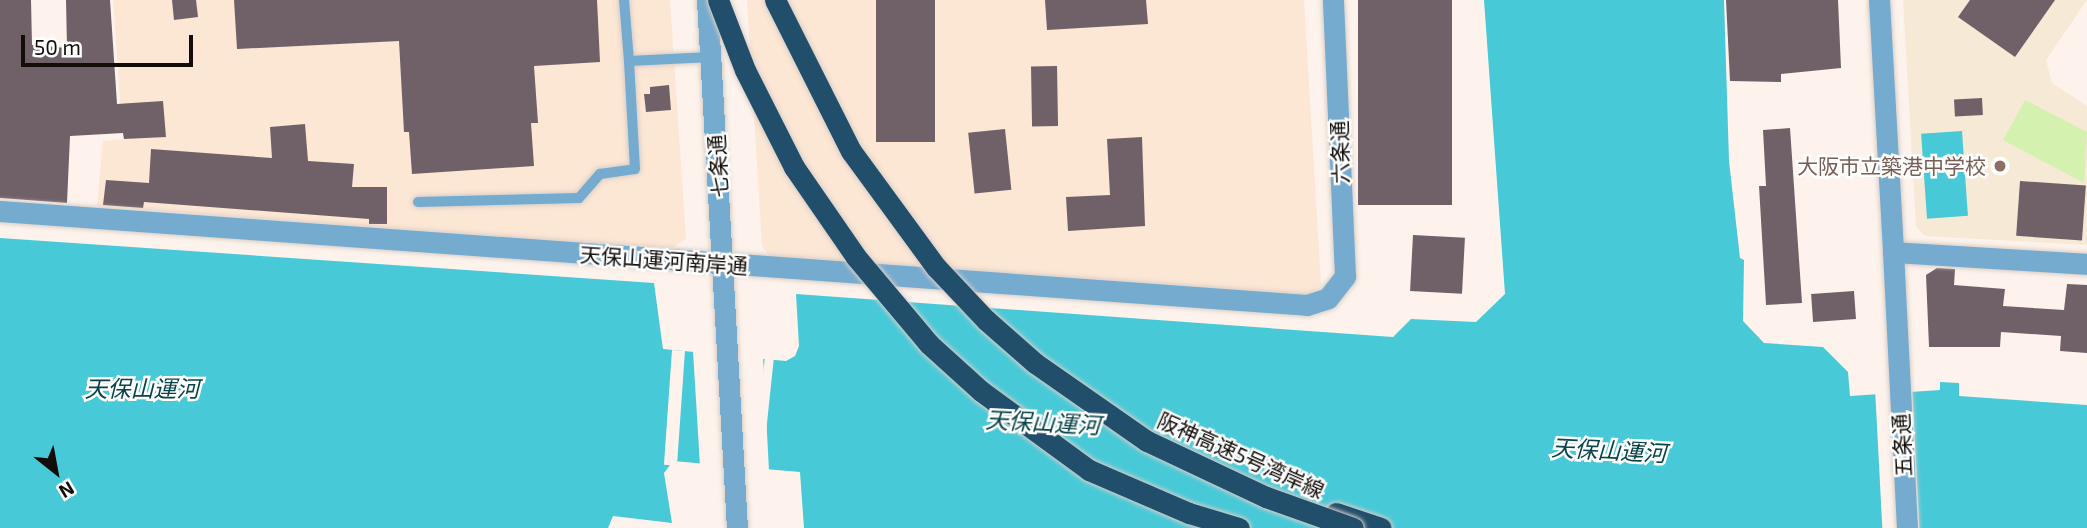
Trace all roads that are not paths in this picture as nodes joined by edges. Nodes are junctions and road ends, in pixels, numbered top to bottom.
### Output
1 (624, 0) edge
2 (707, 0) edge
3 (718, 0) edge
4 (724, 0) edge
5 (775, 0) edge
6 (786, 0) edge
7 (1333, 0) edge
8 (1879, 0) edge
9 (711, 57) junction
10 (629, 61) junction
11 (418, 202) dead end
12 (0, 211) edge
13 (1893, 252) junction
14 (2087, 264) edge
15 (724, 265) junction
16 (1328, 298) joint
17 (737, 528) edge
18 (1215, 528) edge
19 (1239, 528) edge
20 (1353, 528) edge
21 (1381, 528) edge
22 (1907, 528) edge

1 - 10 lane
2 - 9 street, 七条通
3 - 19 highway, bridge
4 - 18 highway, bridge
5 - 20 highway, 阪神高速5号湾岸線, bridge
6 - 21 highway
7 - 16 street, 六条通
8 - 13 street, 五条通
9 - 10 lane
9 - 15 street, 七条通
10 - 11 lane
12 - 15 street, 天保山運河南岸通
13 - 14 street
13 - 22 street, 五条通
15 - 16 street, 天保山運河南岸通
15 - 17 street, 七条通

